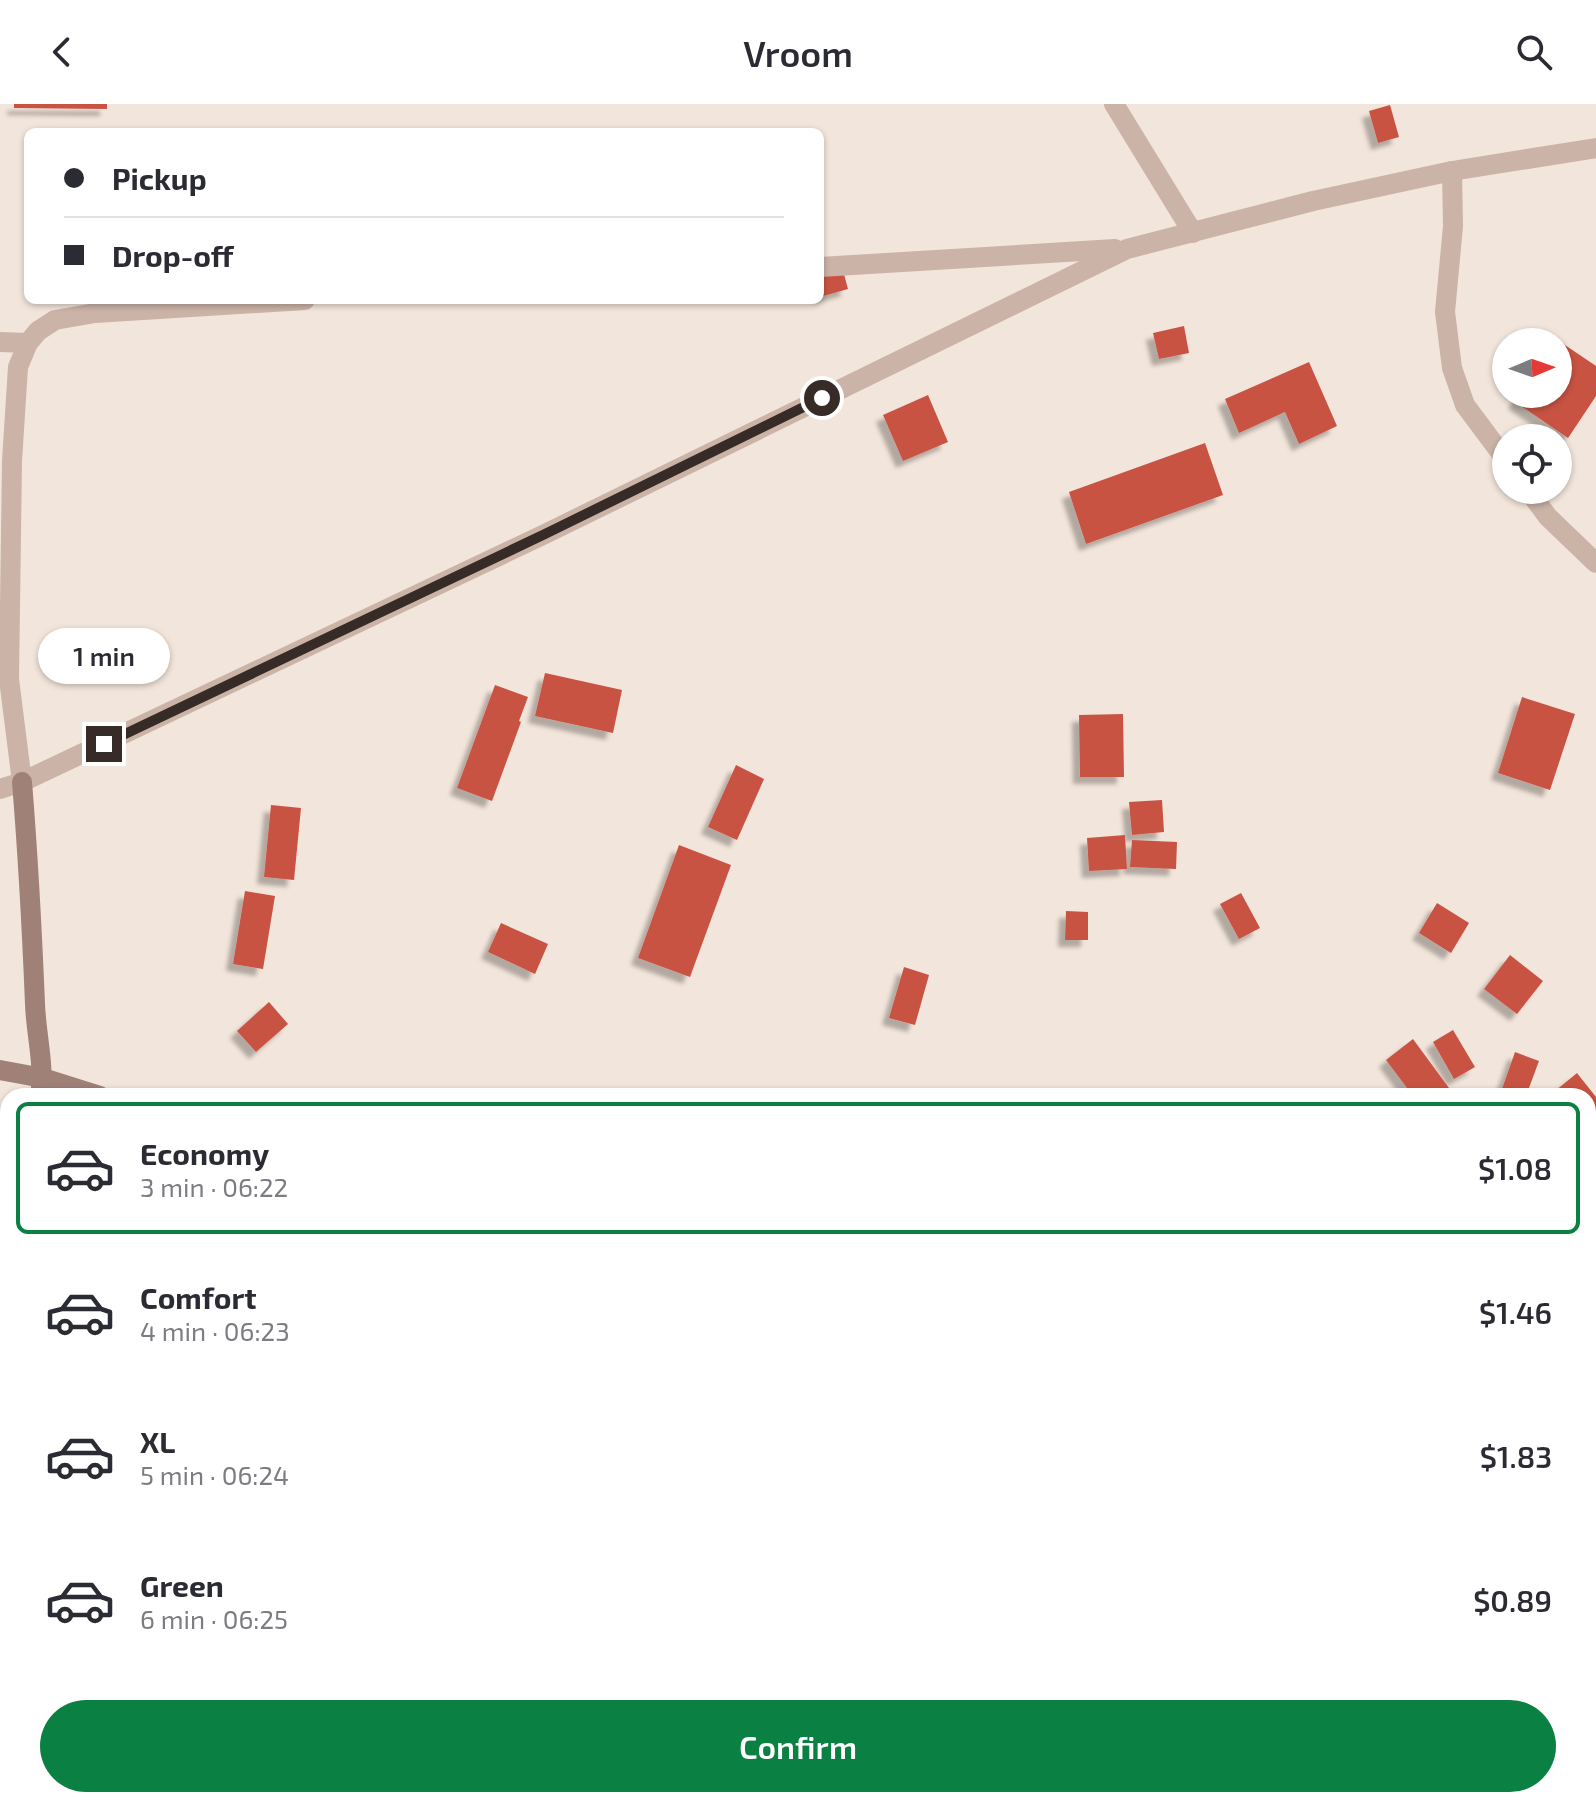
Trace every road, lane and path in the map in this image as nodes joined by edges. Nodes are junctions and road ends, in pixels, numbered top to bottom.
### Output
1 (1114, 104) edge
2 (1596, 148) edge
3 (1452, 171) junction
4 (1193, 233) junction
5 (1127, 249) junction
6 (824, 267) edge
7 (240, 304) edge
8 (0, 342) edge
9 (28, 343) junction
10 (1492, 441) edge
11 (1538, 504) edge
12 (1596, 563) edge
13 (22, 782) junction
14 (0, 789) edge
15 (0, 1070) edge
16 (42, 1087) edge

1 - 4 street
2 - 3 street
3 - 4 street
3 - 10 street
4 - 5 street
5 - 6 street
5 - 13 street
7 - 9 street
8 - 9 street
9 - 13 street
11 - 12 street
13 - 14 street
13 - 16 street
15 - 16 street

